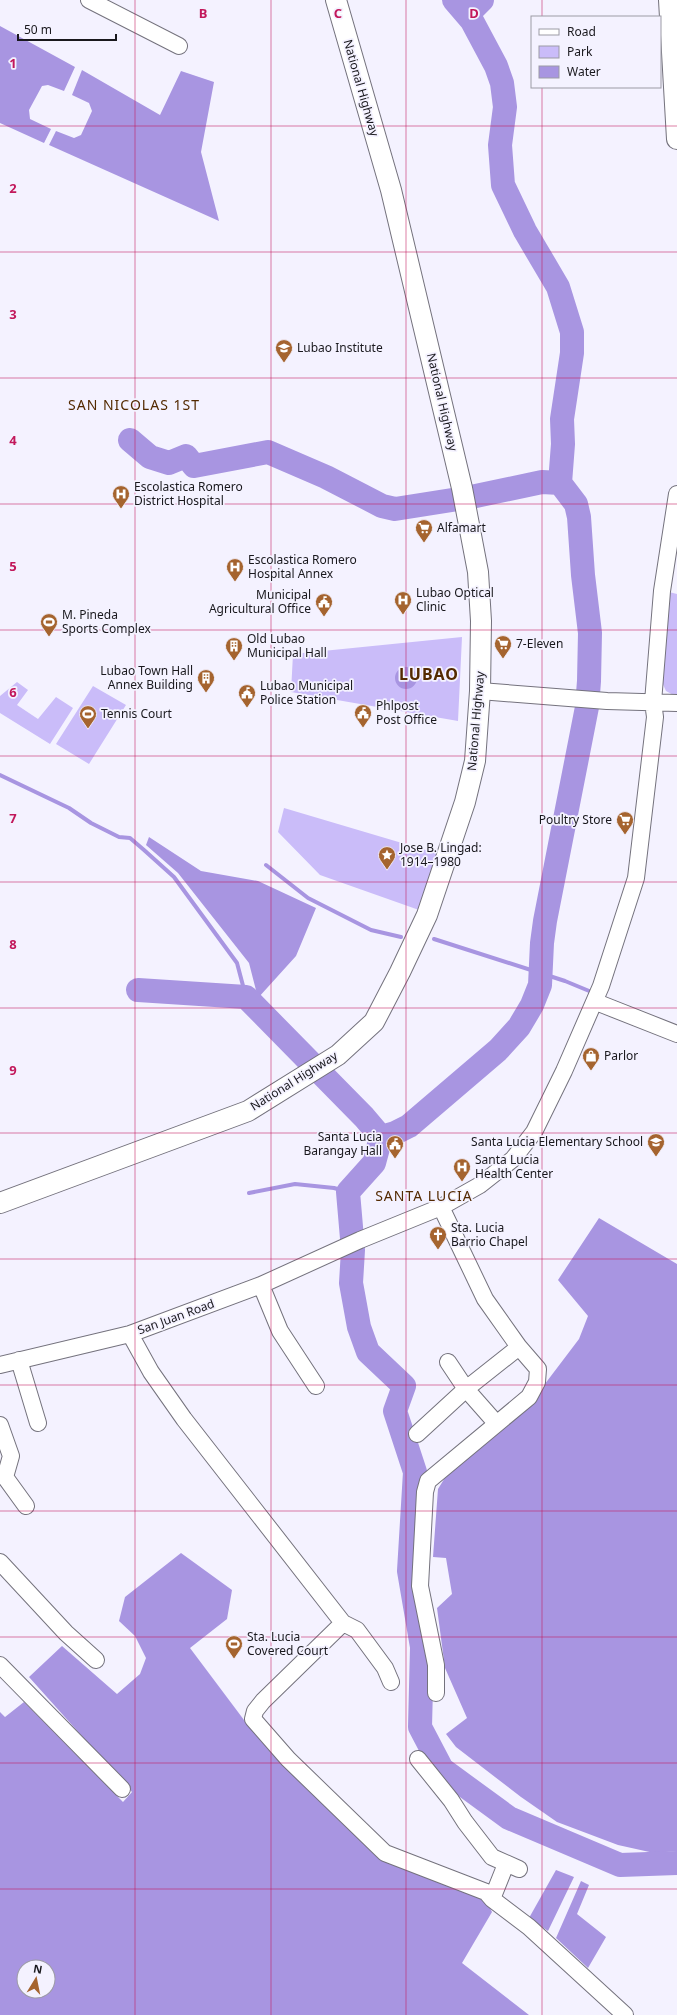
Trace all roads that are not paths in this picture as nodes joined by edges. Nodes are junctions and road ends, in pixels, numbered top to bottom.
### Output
1 (88, 0) edge
2 (336, 0) edge
3 (672, 11) edge
4 (179, 46) dead end
5 (677, 139) edge
6 (677, 494) edge
7 (677, 498) edge
8 (673, 540) edge
9 (480, 691) junction
10 (653, 702) junction
11 (677, 703) edge
12 (598, 996) junction
13 (677, 1034) edge
14 (0, 1203) edge
15 (441, 1207) junction
16 (261, 1286) junction
17 (130, 1334) junction
18 (519, 1347) junction
19 (20, 1360) junction
20 (448, 1362) dead end
21 (0, 1365) edge
22 (316, 1386) dead end
23 (466, 1389) junction
24 (38, 1423) dead end
25 (496, 1423) junction
26 (0, 1424) edge
27 (416, 1434) dead end
28 (26, 1506) dead end
29 (0, 1562) edge
30 (343, 1623) junction
31 (96, 1660) dead end
32 (0, 1665) edge
33 (391, 1682) dead end
34 (436, 1693) dead end
35 (418, 1759) dead end
36 (122, 1789) dead end
37 (492, 1899) junction
38 (624, 2015) edge

1 - 4 street
2 - 9 main road, National Highway
3 - 5 main road
6 - 7 street, San Juan Road
7 - 8 street, San Juan Road
8 - 10 street, San Juan Road
9 - 10 street
9 - 14 main road, National Highway
10 - 11 street
10 - 12 street, San Juan Road
12 - 13 street
12 - 15 street, San Juan Road
15 - 16 street, San Juan Road
15 - 18 street
16 - 17 street, San Juan Road
16 - 22 street
17 - 19 street, San Juan Road
17 - 30 street
18 - 23 street
18 - 25 street
19 - 21 street, San Juan Road
19 - 24 street
20 - 23 street
23 - 25 street
23 - 27 street
25 - 34 street
26 - 28 street
29 - 31 street
30 - 33 street
30 - 37 street
32 - 36 street
35 - 37 street
37 - 38 street

